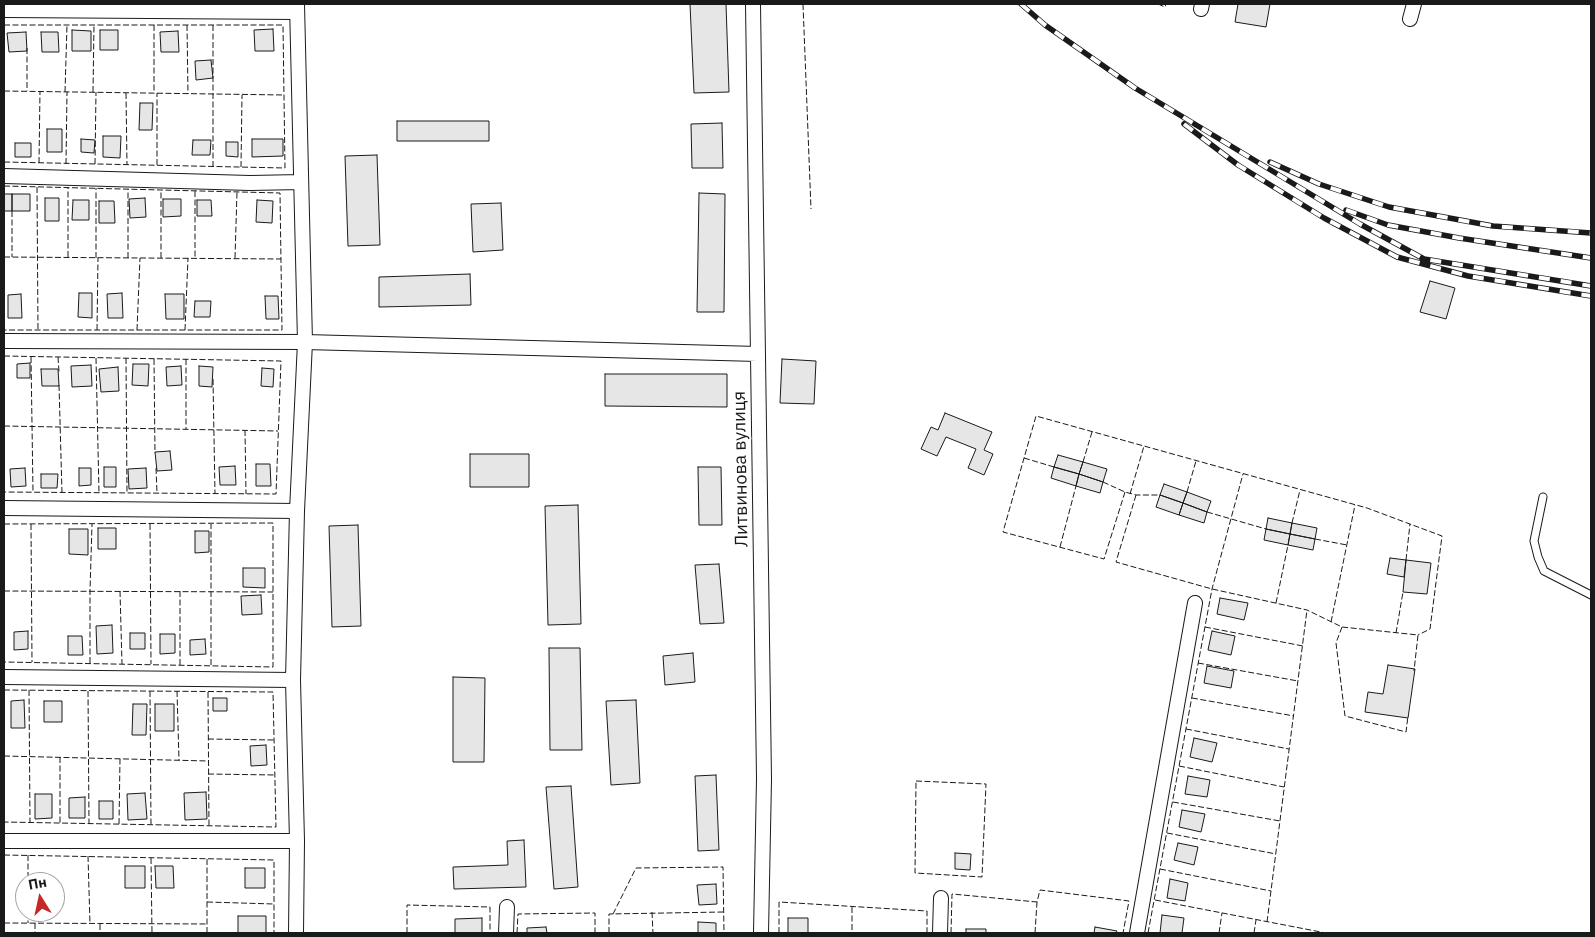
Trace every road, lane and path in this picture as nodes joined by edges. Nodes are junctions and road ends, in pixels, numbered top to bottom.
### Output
1 (753, 4) edge
2 (1414, 4) edge
3 (297, 8) edge
4 (4, 10) edge
5 (1410, 19) dead end
6 (4, 176) edge
7 (301, 182) junction
8 (4, 341) edge
9 (305, 342) junction
10 (758, 354) junction
11 (1543, 497) dead end
12 (4, 508) edge
13 (297, 511) junction
14 (1591, 595) edge
15 (1195, 603) dead end
16 (4, 676) edge
17 (293, 680) junction
18 (4, 841) edge
19 (297, 841) junction
20 (941, 898) dead end
21 (507, 907) dead end
22 (296, 933) edge
23 (506, 933) edge
24 (761, 933) edge
25 (940, 933) edge
26 (1137, 933) edge

1 - 10 street, Литвинова вулиця
2 - 5 street
3 - 4 street
3 - 7 street
6 - 7 street
7 - 9 street
8 - 9 street
9 - 10 street
9 - 13 street
10 - 24 street, Литвинова вулиця
11 - 14 lane
12 - 13 street
13 - 17 street
15 - 26 street
16 - 17 street
17 - 19 street
18 - 19 street
19 - 22 street
20 - 25 street
21 - 23 street

